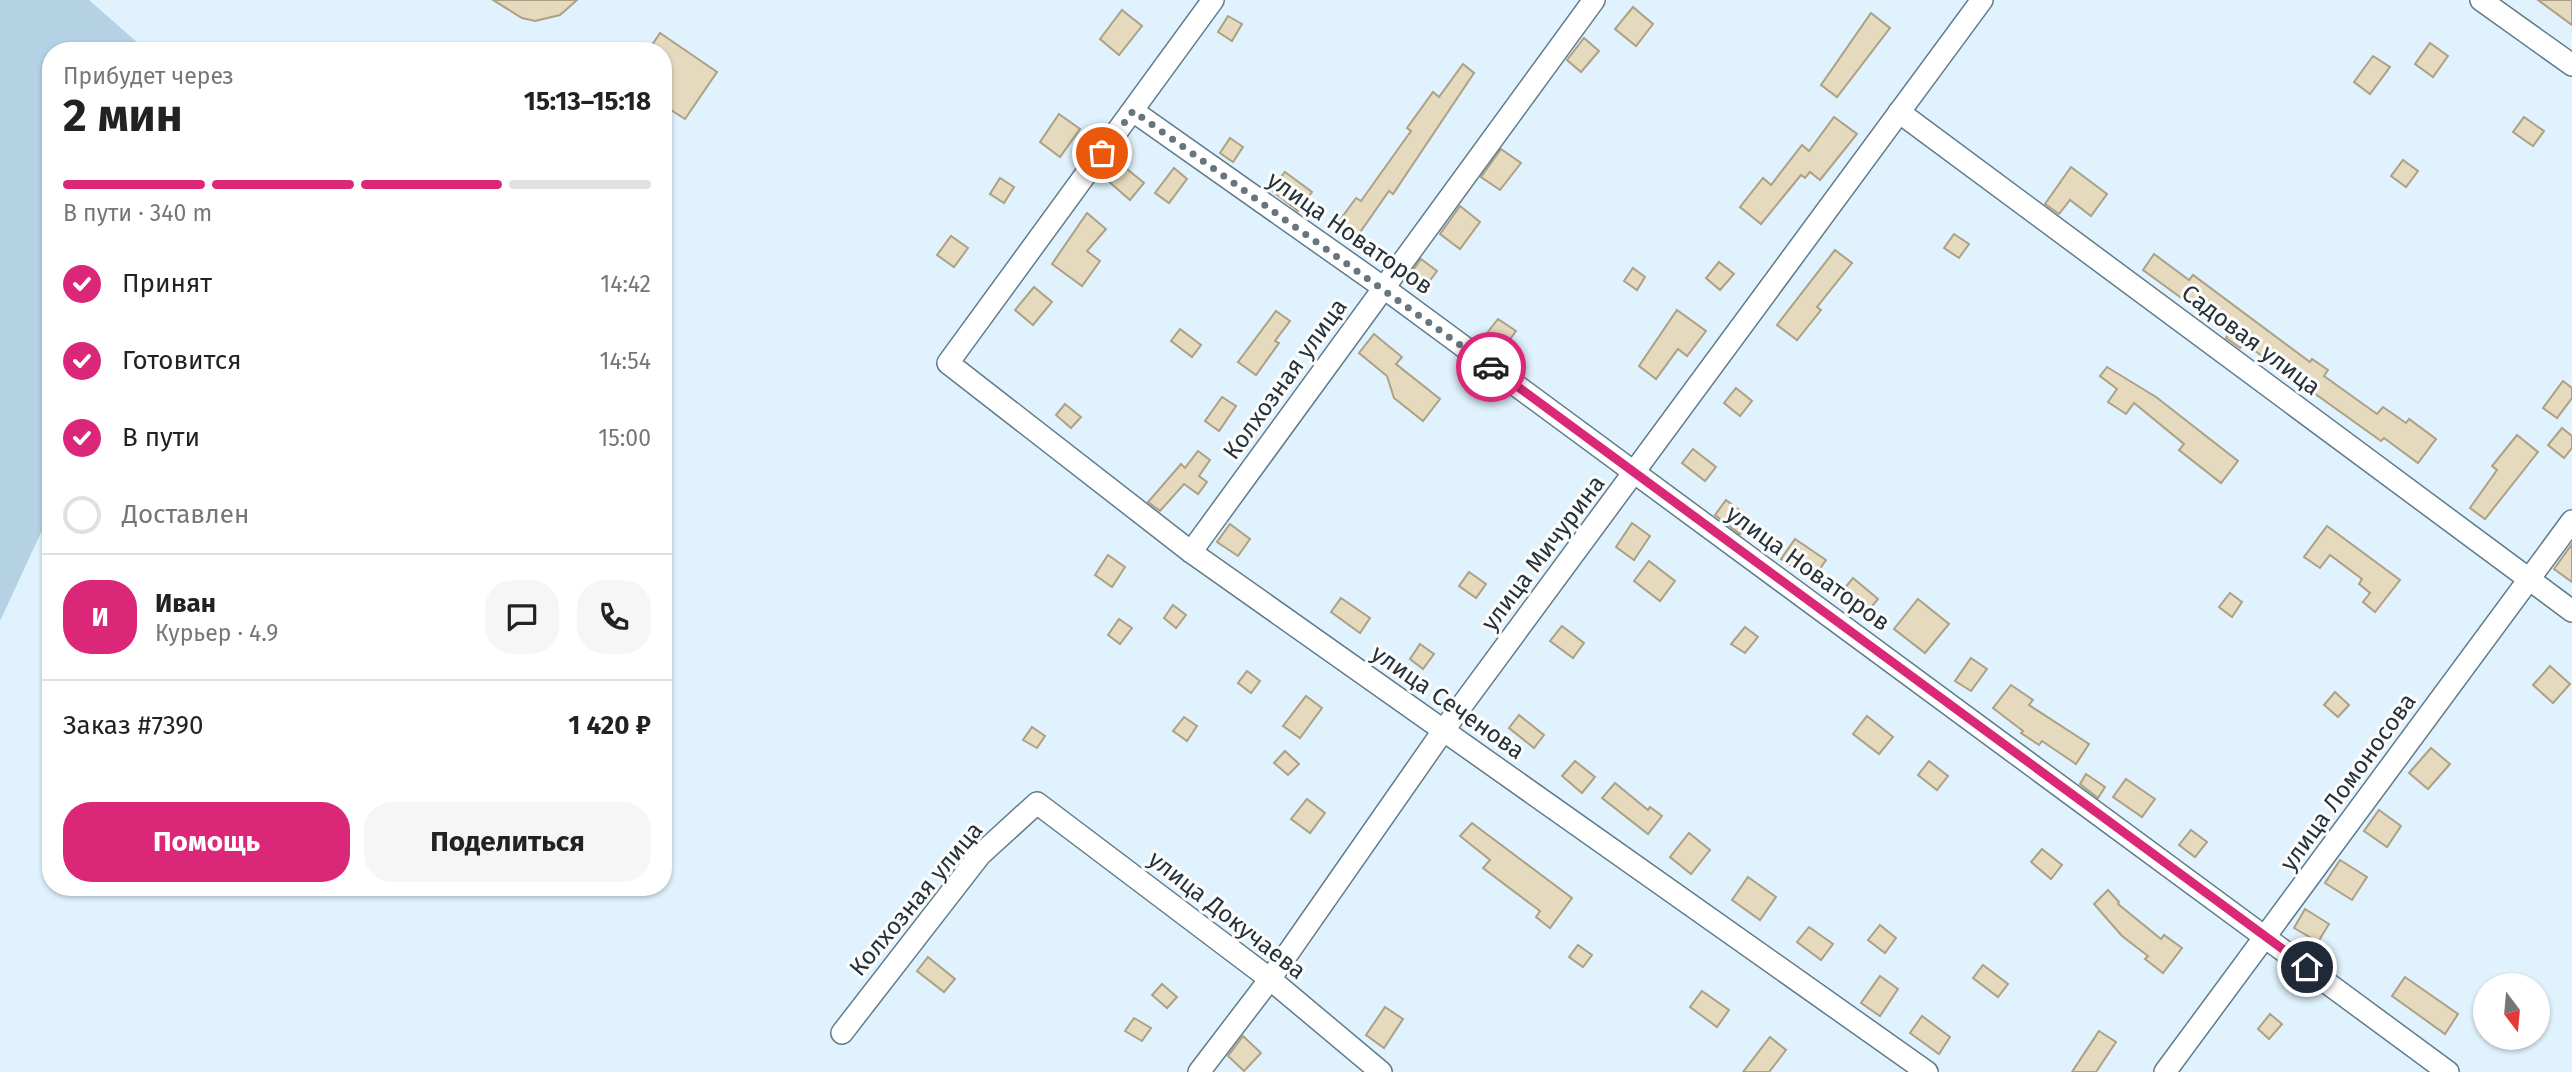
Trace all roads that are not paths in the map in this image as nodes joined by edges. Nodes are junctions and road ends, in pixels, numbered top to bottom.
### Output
1 (1213, 0) edge
2 (1594, 0) edge
3 (1982, 0) edge
4 (2481, 0) edge
5 (2572, 65) edge
6 (1133, 111) junction
7 (1899, 112) junction
8 (1384, 288) junction
9 (1634, 474) junction
10 (2572, 521) edge
11 (1191, 552) junction
12 (2530, 579) junction
13 (2572, 611) edge
14 (1443, 731) junction
15 (1037, 803) joint
16 (2267, 937) junction
17 (1270, 979) junction
18 (842, 1033) dead end
19 (1199, 1072) edge
20 (1381, 1072) edge
21 (1927, 1072) edge
22 (2165, 1072) edge
23 (2448, 1072) edge

1 - 6 street
2 - 8 street, Колхозная улица
3 - 7 street, улица Мичурина
4 - 5 street
6 - 8 street, улица Новаторов
6 - 11 street, улица Сеченова
7 - 9 street, улица Мичурина
7 - 12 street, Садовая улица
8 - 9 street, улица Новаторов
8 - 11 street, Колхозная улица
9 - 14 street, улица Мичурина
9 - 16 street, улица Новаторов
10 - 12 street, улица Ломоносова
11 - 14 street, улица Сеченова
12 - 13 street, Садовая улица
12 - 16 street, улица Ломоносова
14 - 17 street, улица Мичурина
14 - 21 street, улица Сеченова
15 - 17 street, улица Докучаева
15 - 18 street, Колхозная улица
16 - 22 street, улица Ломоносова
16 - 23 street, улица Новаторов
17 - 19 street, улица Мичурина
17 - 20 street, улица Докучаева

